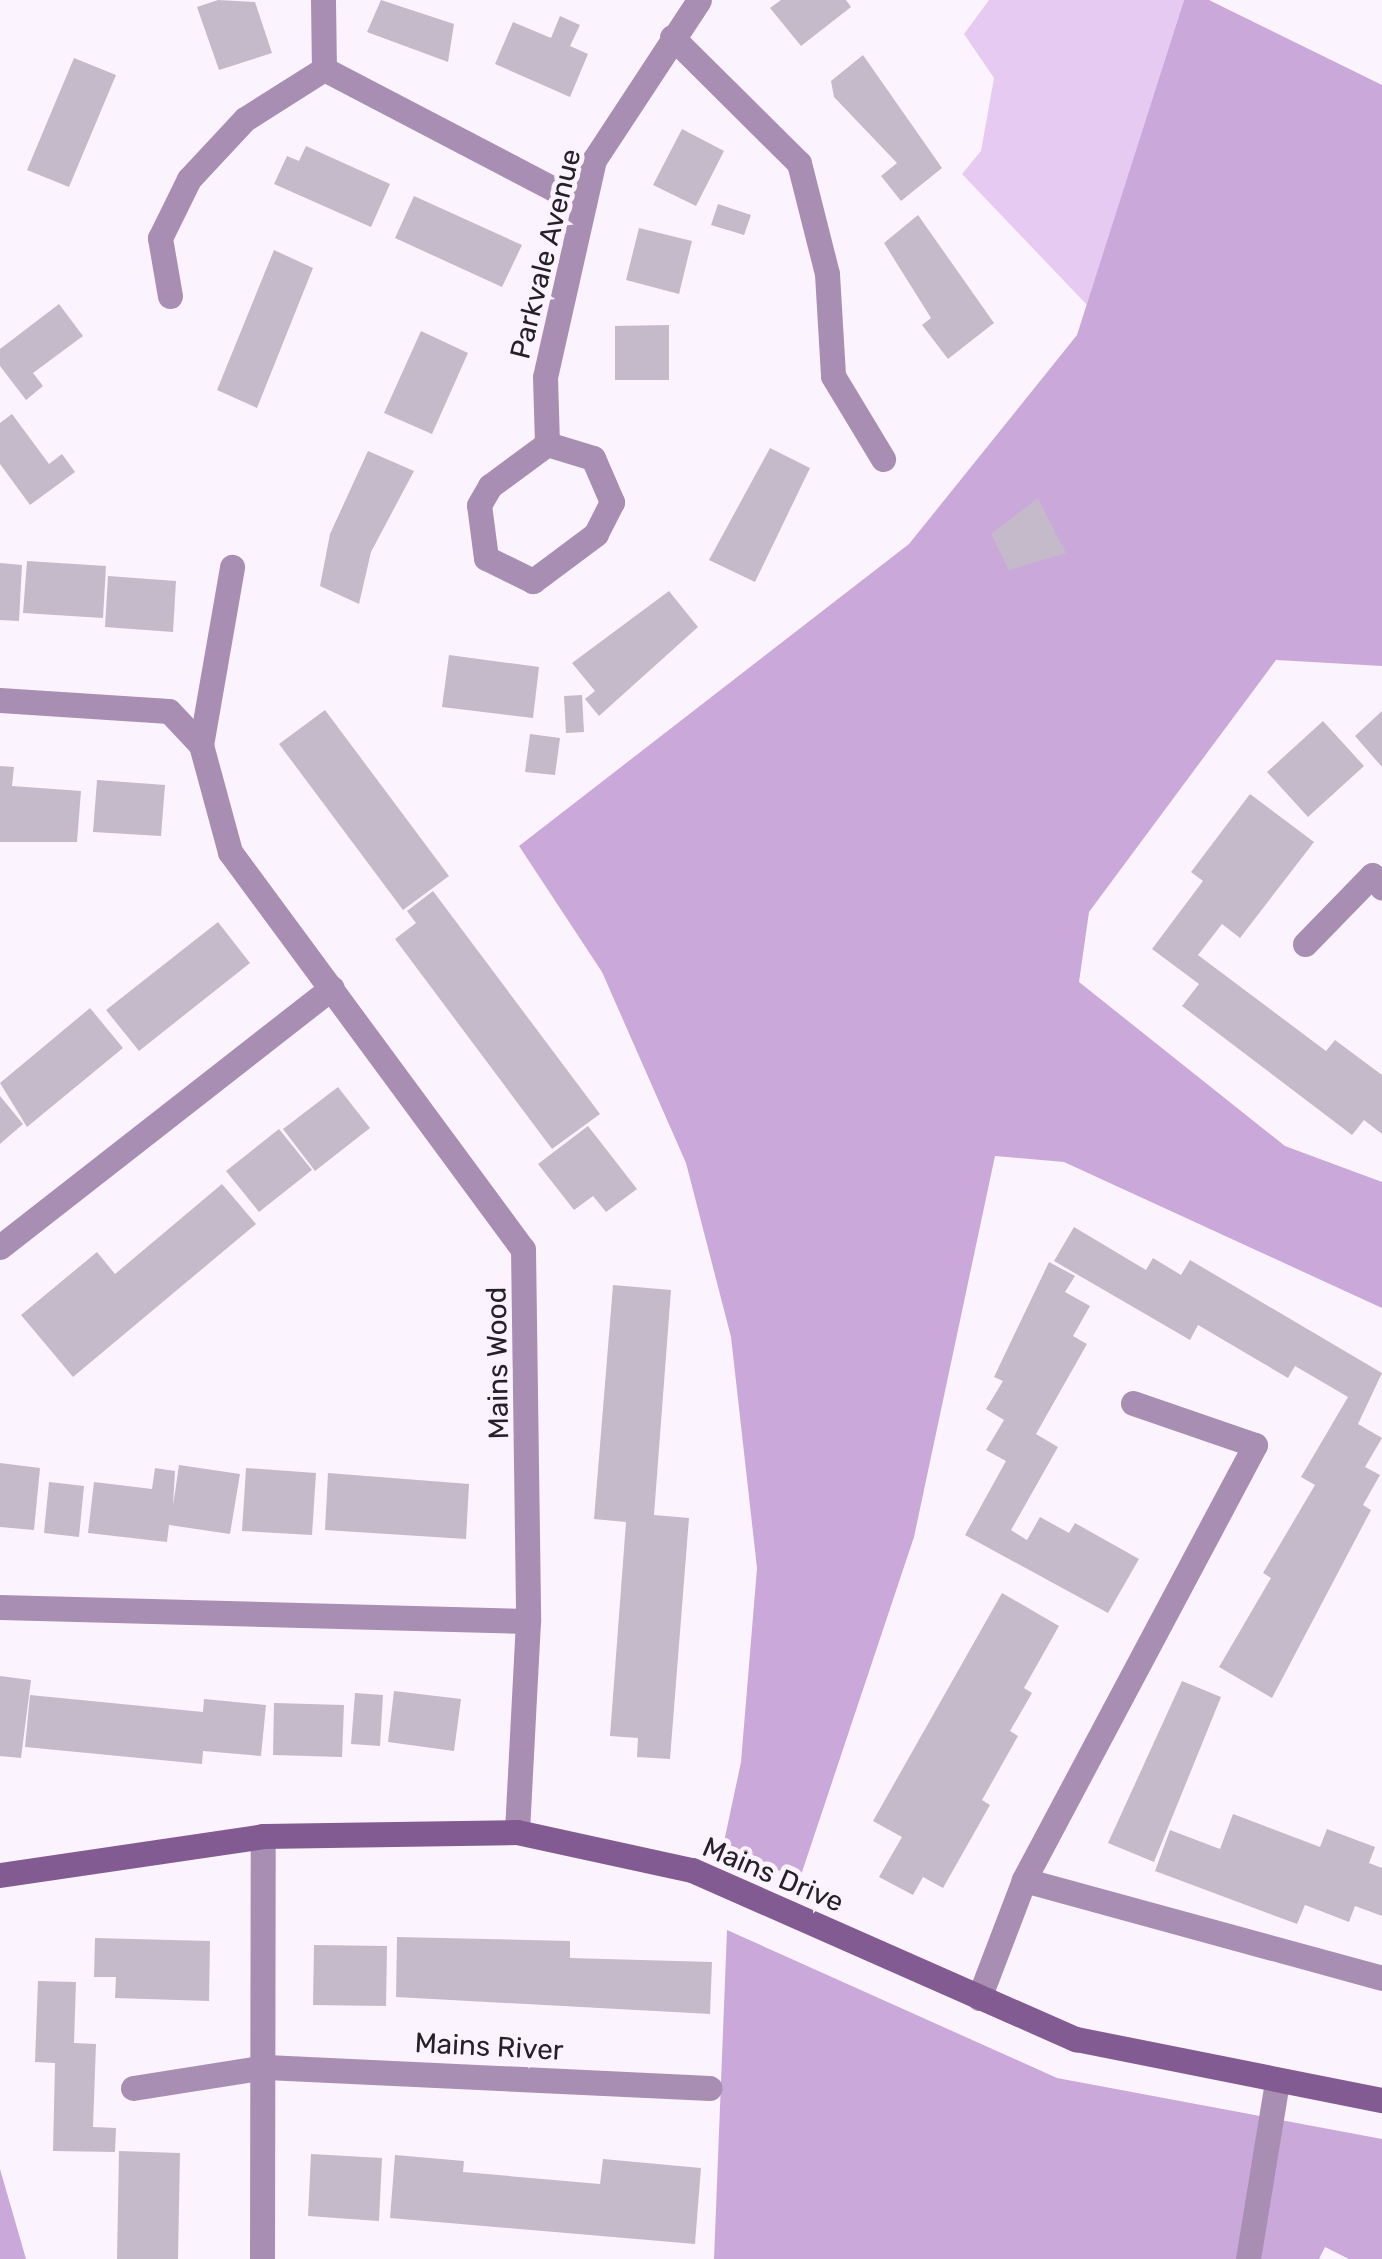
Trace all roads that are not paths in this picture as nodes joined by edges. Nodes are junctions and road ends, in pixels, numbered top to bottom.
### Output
1 (323, 0) edge
2 (699, 0) edge
3 (672, 38) junction
4 (324, 69) junction
5 (584, 206) junction
6 (170, 296) dead end
7 (546, 444) junction
8 (882, 459) dead end
9 (232, 567) dead end
10 (0, 700) edge
11 (201, 745) junction
12 (1382, 888) edge
13 (1305, 944) dead end
14 (332, 988) junction
15 (0, 1247) edge
16 (1134, 1403) dead end
17 (0, 1607) edge
18 (528, 1621) junction
19 (517, 1832) junction
20 (262, 1836) junction
21 (0, 1875) edge
22 (1024, 1880) junction
23 (1382, 1978) edge
24 (979, 1998) junction
25 (266, 2067) junction
26 (1277, 2082) junction
27 (133, 2088) dead end
28 (710, 2088) dead end
29 (1382, 2100) edge
30 (262, 2259) edge
31 (1248, 2259) edge

1 - 4 street
2 - 3 street, Parkvale Avenue
3 - 5 street, Parkvale Avenue
3 - 8 street
4 - 5 street
4 - 6 street
5 - 7 street, Parkvale Avenue
7 - 7 street
9 - 11 street
10 - 11 street
11 - 14 street, Mains Wood
12 - 13 street
14 - 15 street
14 - 18 street, Mains Wood
16 - 22 street
17 - 18 street
18 - 19 street, Mains Wood
19 - 20 street, Mains Drive
19 - 24 street, Mains Drive
20 - 21 street, Mains Drive
20 - 25 street
22 - 23 street
22 - 24 street
24 - 26 street, Mains Drive
25 - 27 street, Mains River
25 - 28 street, Mains River
25 - 30 street
26 - 29 street, Mains Drive
26 - 31 street

